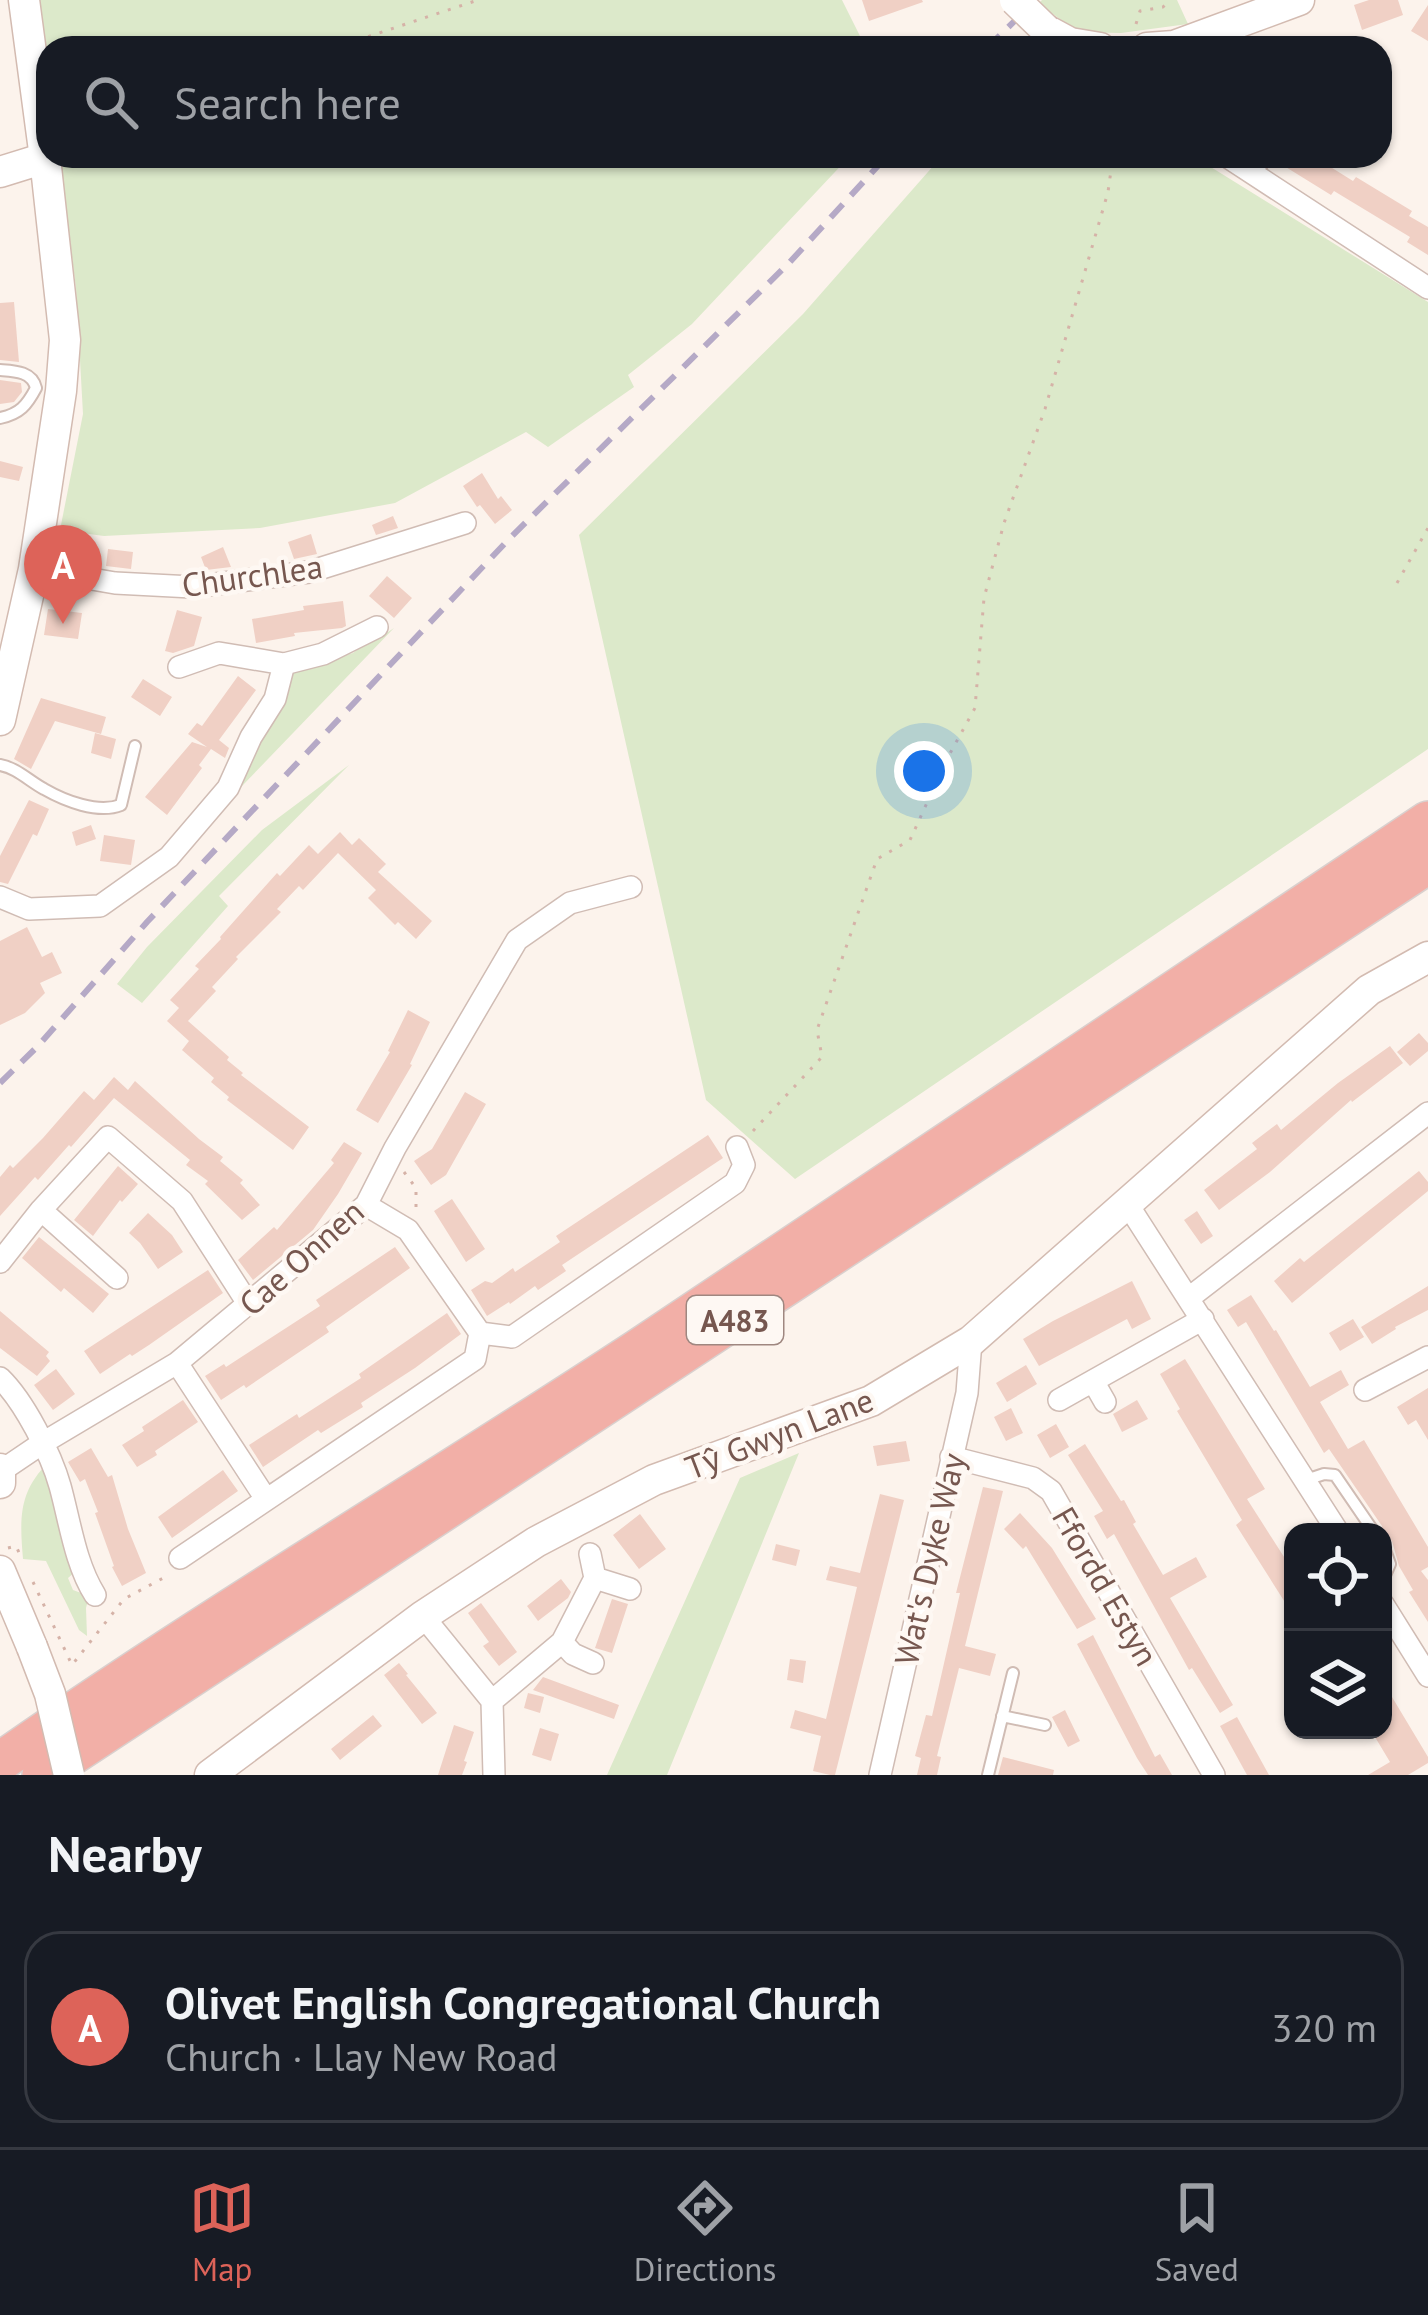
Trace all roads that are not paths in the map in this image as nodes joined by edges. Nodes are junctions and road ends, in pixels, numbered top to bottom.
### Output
1 (24, 0) edge
2 (1015, 0) edge
3 (1299, 0) edge
4 (1057, 36) edge
5 (1180, 36) edge
6 (36, 90) edge
7 (36, 161) edge
8 (46, 168) edge
9 (1264, 168) edge
10 (0, 172) edge
11 (1428, 288) edge
12 (0, 370) edge
13 (48, 388) junction
14 (0, 418) edge
15 (465, 523) dead end
16 (34, 568) junction
17 (377, 627) dead end
18 (284, 664) junction
19 (179, 667) dead end
20 (0, 720) edge
21 (135, 746) dead end
22 (0, 765) edge
23 (1428, 821) edge
24 (1428, 864) edge
25 (631, 887) dead end
26 (0, 897) edge
27 (1428, 957) edge
28 (1428, 1113) edge
29 (742, 1142) road end
30 (1128, 1204) junction
31 (366, 1205) junction
32 (41, 1210) junction
33 (2, 1254) edge
34 (117, 1278) dead end
35 (1189, 1298) junction
36 (249, 1305) junction
37 (1203, 1319) junction
38 (480, 1333) junction
39 (971, 1341) junction
40 (1428, 1357) edge
41 (177, 1363) junction
42 (0, 1378) edge
43 (1093, 1381) junction
44 (1365, 1390) dead end
45 (1059, 1400) dead end
46 (1105, 1402) dead end
47 (41, 1444) junction
48 (951, 1457) junction
49 (0, 1470) edge
50 (1306, 1480) junction
51 (0, 1484) edge
52 (266, 1499) junction
53 (1332, 1523) edge
54 (1368, 1523) edge
55 (590, 1554) dead end
56 (174, 1567) road end
57 (0, 1570) edge
58 (596, 1578) junction
59 (85, 1584) dead end
60 (630, 1589) dead end
61 (423, 1616) junction
62 (1392, 1618) edge
63 (562, 1642) junction
64 (593, 1663) dead end
65 (1013, 1673) dead end
66 (1428, 1676) edge
67 (492, 1701) junction
68 (1002, 1716) junction
69 (1045, 1725) dead end
70 (0, 1762) edge
71 (42, 1775) edge
72 (69, 1775) edge
73 (210, 1775) edge
74 (494, 1775) edge
75 (880, 1775) edge
76 (988, 1775) edge
77 (1214, 1775) edge

1 - 6 street
2 - 4 street, bridge
3 - 5 street
7 - 10 street
8 - 13 street
9 - 11 street
12 - 13 lane
13 - 14 lane
13 - 16 street
15 - 16 street, Churchlea
16 - 20 street
17 - 18 street
18 - 19 street
18 - 26 street
21 - 22 lane
23 - 70 highway, A483
24 - 71 highway, A483
25 - 31 street, Cae Onnen
27 - 30 street, Tŷ Gwyn Lane
28 - 35 street
29 - 38 street
30 - 35 street
30 - 39 street, Tŷ Gwyn Lane
31 - 36 street, Cae Onnen
31 - 38 street
32 - 33 street
32 - 34 street
32 - 36 street
35 - 37 street
36 - 41 street, Cae Onnen
37 - 43 street
37 - 50 street
38 - 52 street
39 - 48 street, Wat's Dyke Way
39 - 61 street, Tŷ Gwyn Lane
40 - 44 street
41 - 47 street, Cae Onnen
41 - 52 street
42 - 47 street
43 - 45 street
43 - 46 street
47 - 49 street, Cae Onnen
47 - 59 street
48 - 75 street, Wat's Dyke Way
48 - 77 street, Ffordd Estyn
49 - 51 street
50 - 53 street
50 - 54 lane
52 - 56 street
55 - 58 street
57 - 72 street, bridge
58 - 60 street
58 - 63 street
61 - 67 street
61 - 73 street, Tŷ Gwyn Lane
62 - 66 street
63 - 64 street
63 - 67 street
65 - 68 lane
67 - 74 street
68 - 69 lane
68 - 76 lane

